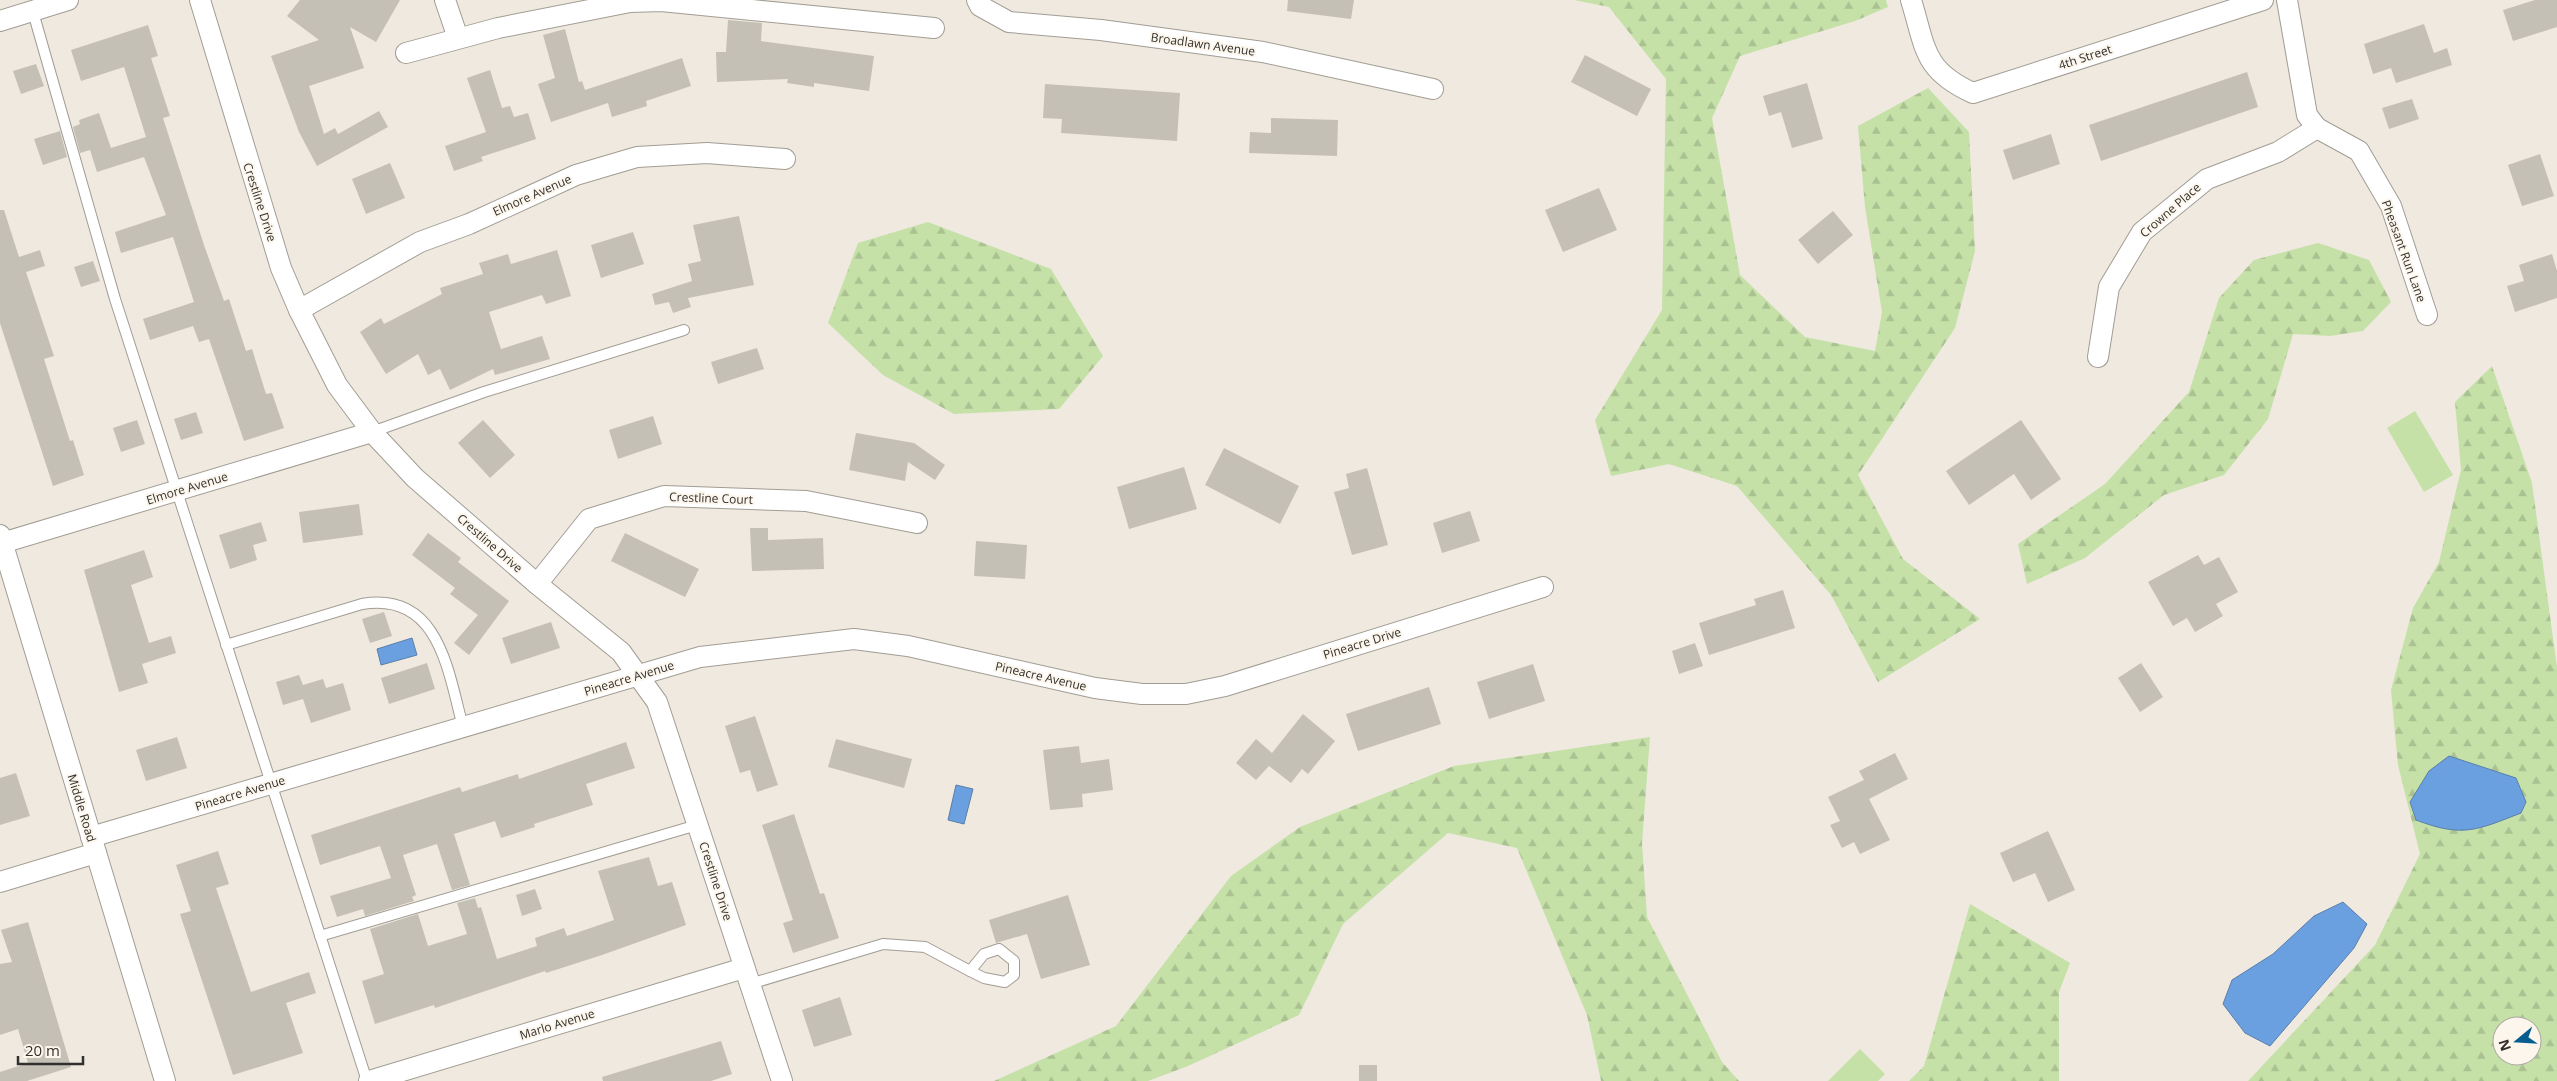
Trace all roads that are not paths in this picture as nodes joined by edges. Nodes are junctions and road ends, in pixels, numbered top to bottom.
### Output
1 (68, 0) edge
2 (200, 0) edge
3 (445, 0) edge
4 (977, 0) edge
5 (1911, 0) edge
6 (2263, 0) edge
7 (2287, 0) edge
8 (33, 12) junction
9 (0, 21) edge
10 (934, 28) dead end
11 (458, 38) junction
12 (406, 53) dead end
13 (1433, 89) dead end
14 (2317, 128) junction
15 (785, 159) dead end
16 (299, 310) junction
17 (2427, 314) dead end
18 (684, 330) dead end
19 (2098, 356) dead end
20 (372, 432) junction
21 (176, 491) junction
22 (917, 523) dead end
23 (1, 539) edge
24 (537, 584) junction
25 (1543, 587) dead end
26 (226, 644) junction
27 (638, 676) junction
28 (1180, 694) joint
29 (463, 727) junction
30 (271, 784) junction
31 (697, 825) junction
32 (94, 845) junction
33 (0, 882) edge
34 (320, 936) junction
35 (970, 971) dead end
36 (747, 976) junction
37 (165, 1081) edge
38 (368, 1081) edge
39 (782, 1081) edge

1 - 8 street
2 - 16 street, Crestline Drive
3 - 11 street
4 - 13 street, Broadlawn Avenue
5 - 6 street, 4th Street
7 - 14 street
8 - 9 street
8 - 21 lane
10 - 11 street
11 - 12 street
14 - 17 street, Pheasant Run Lane
14 - 19 street, Crowne Place
15 - 16 street, Elmore Avenue
16 - 20 street, Crestline Drive
18 - 20 lane
20 - 21 street, Elmore Avenue
20 - 24 street, Crestline Drive
21 - 23 street, Elmore Avenue
21 - 26 lane
22 - 24 street, Crestline Court
23 - 32 street, Middle Road
24 - 27 street, Crestline Drive
25 - 28 street, Pineacre Drive
26 - 29 lane
26 - 30 lane
27 - 28 street, Pineacre Avenue
27 - 29 street, Pineacre Avenue
27 - 31 street, Crestline Drive
29 - 30 street, Pineacre Avenue
30 - 32 street, Pineacre Avenue
30 - 34 lane
31 - 34 lane
31 - 36 street, Crestline Drive
32 - 33 street, Pineacre Avenue
32 - 37 street, Middle Road
34 - 38 lane
35 - 36 lane
36 - 38 street, Marlo Avenue
36 - 39 street, Crestline Drive

